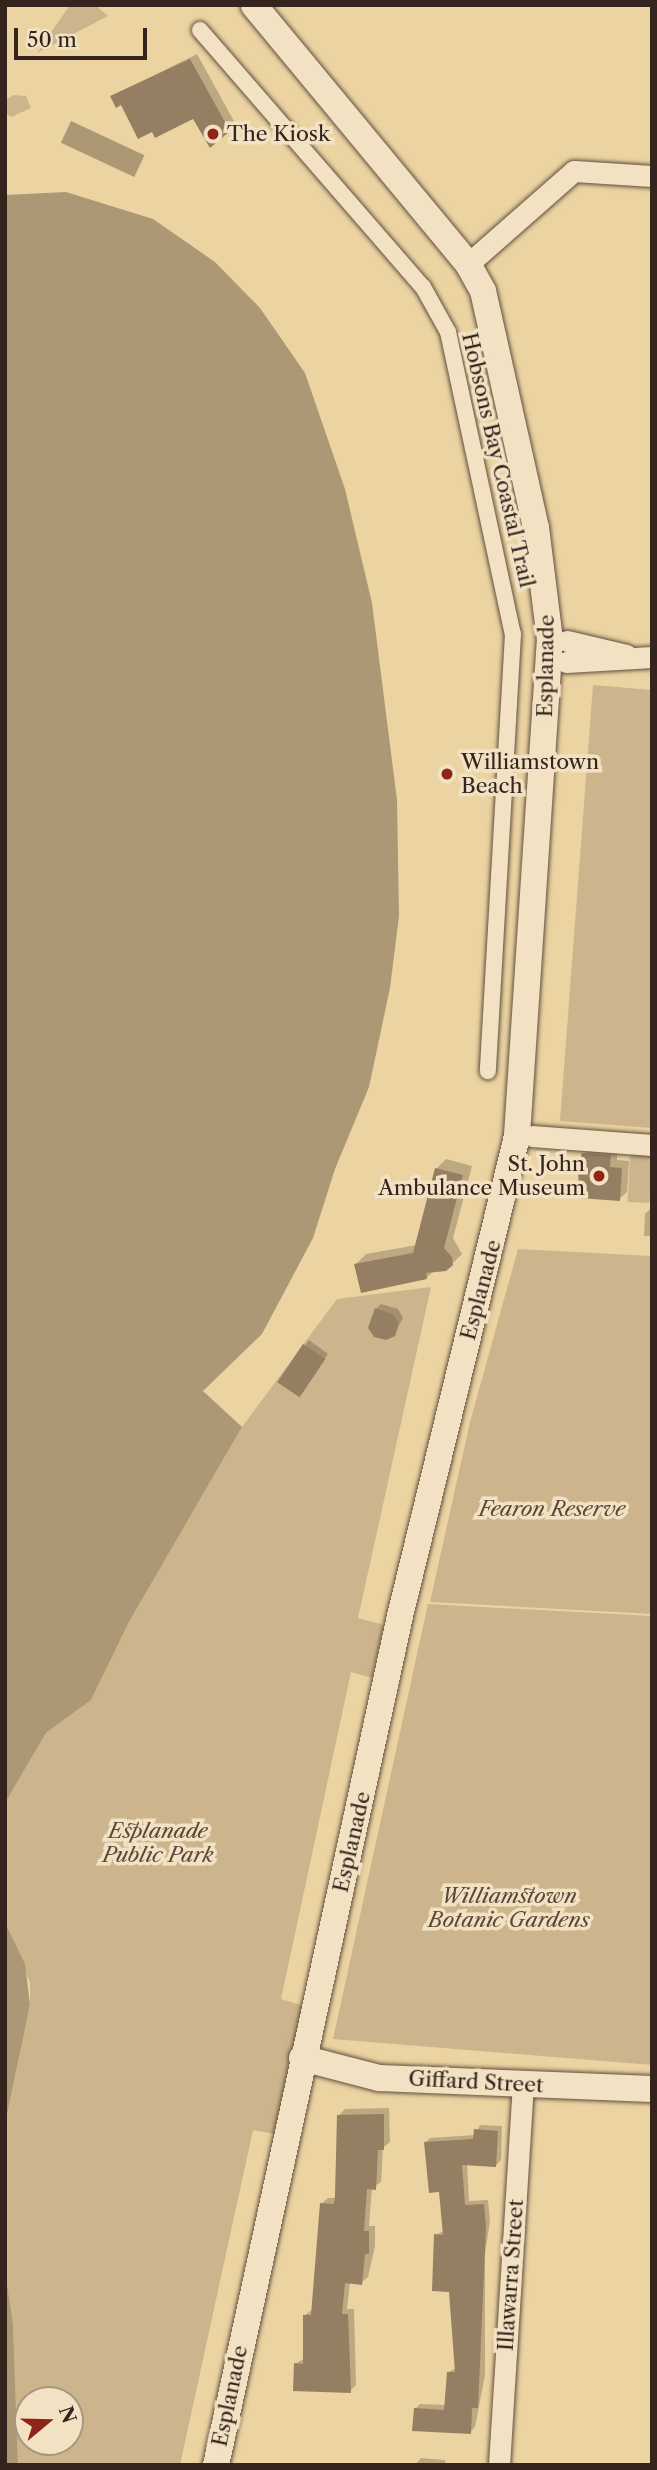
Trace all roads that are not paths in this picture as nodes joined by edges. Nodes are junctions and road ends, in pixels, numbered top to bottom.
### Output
1 (235, 5) edge
2 (254, 5) edge
3 (200, 30) dead end
4 (303, 70) junction
5 (652, 177) edge
6 (468, 264) junction
7 (562, 654) junction
8 (652, 657) edge
9 (488, 1071) dead end
10 (524, 1135) junction
11 (652, 1145) edge
12 (302, 2057) junction
13 (523, 2085) junction
14 (652, 2089) edge
15 (216, 2465) edge
16 (499, 2465) edge

1 - 4 street, Esplanade
2 - 4 street, Esplanade
3 - 9 street, Hobsons Bay Coastal Trail
4 - 6 street, Esplanade
5 - 6 street
6 - 7 street, Esplanade
7 - 8 street
7 - 10 street, Esplanade
10 - 11 street
10 - 12 street, Esplanade
12 - 13 street, Giffard Street
12 - 15 street, Esplanade
13 - 14 street, Giffard Street
13 - 16 street, Illawarra Street

